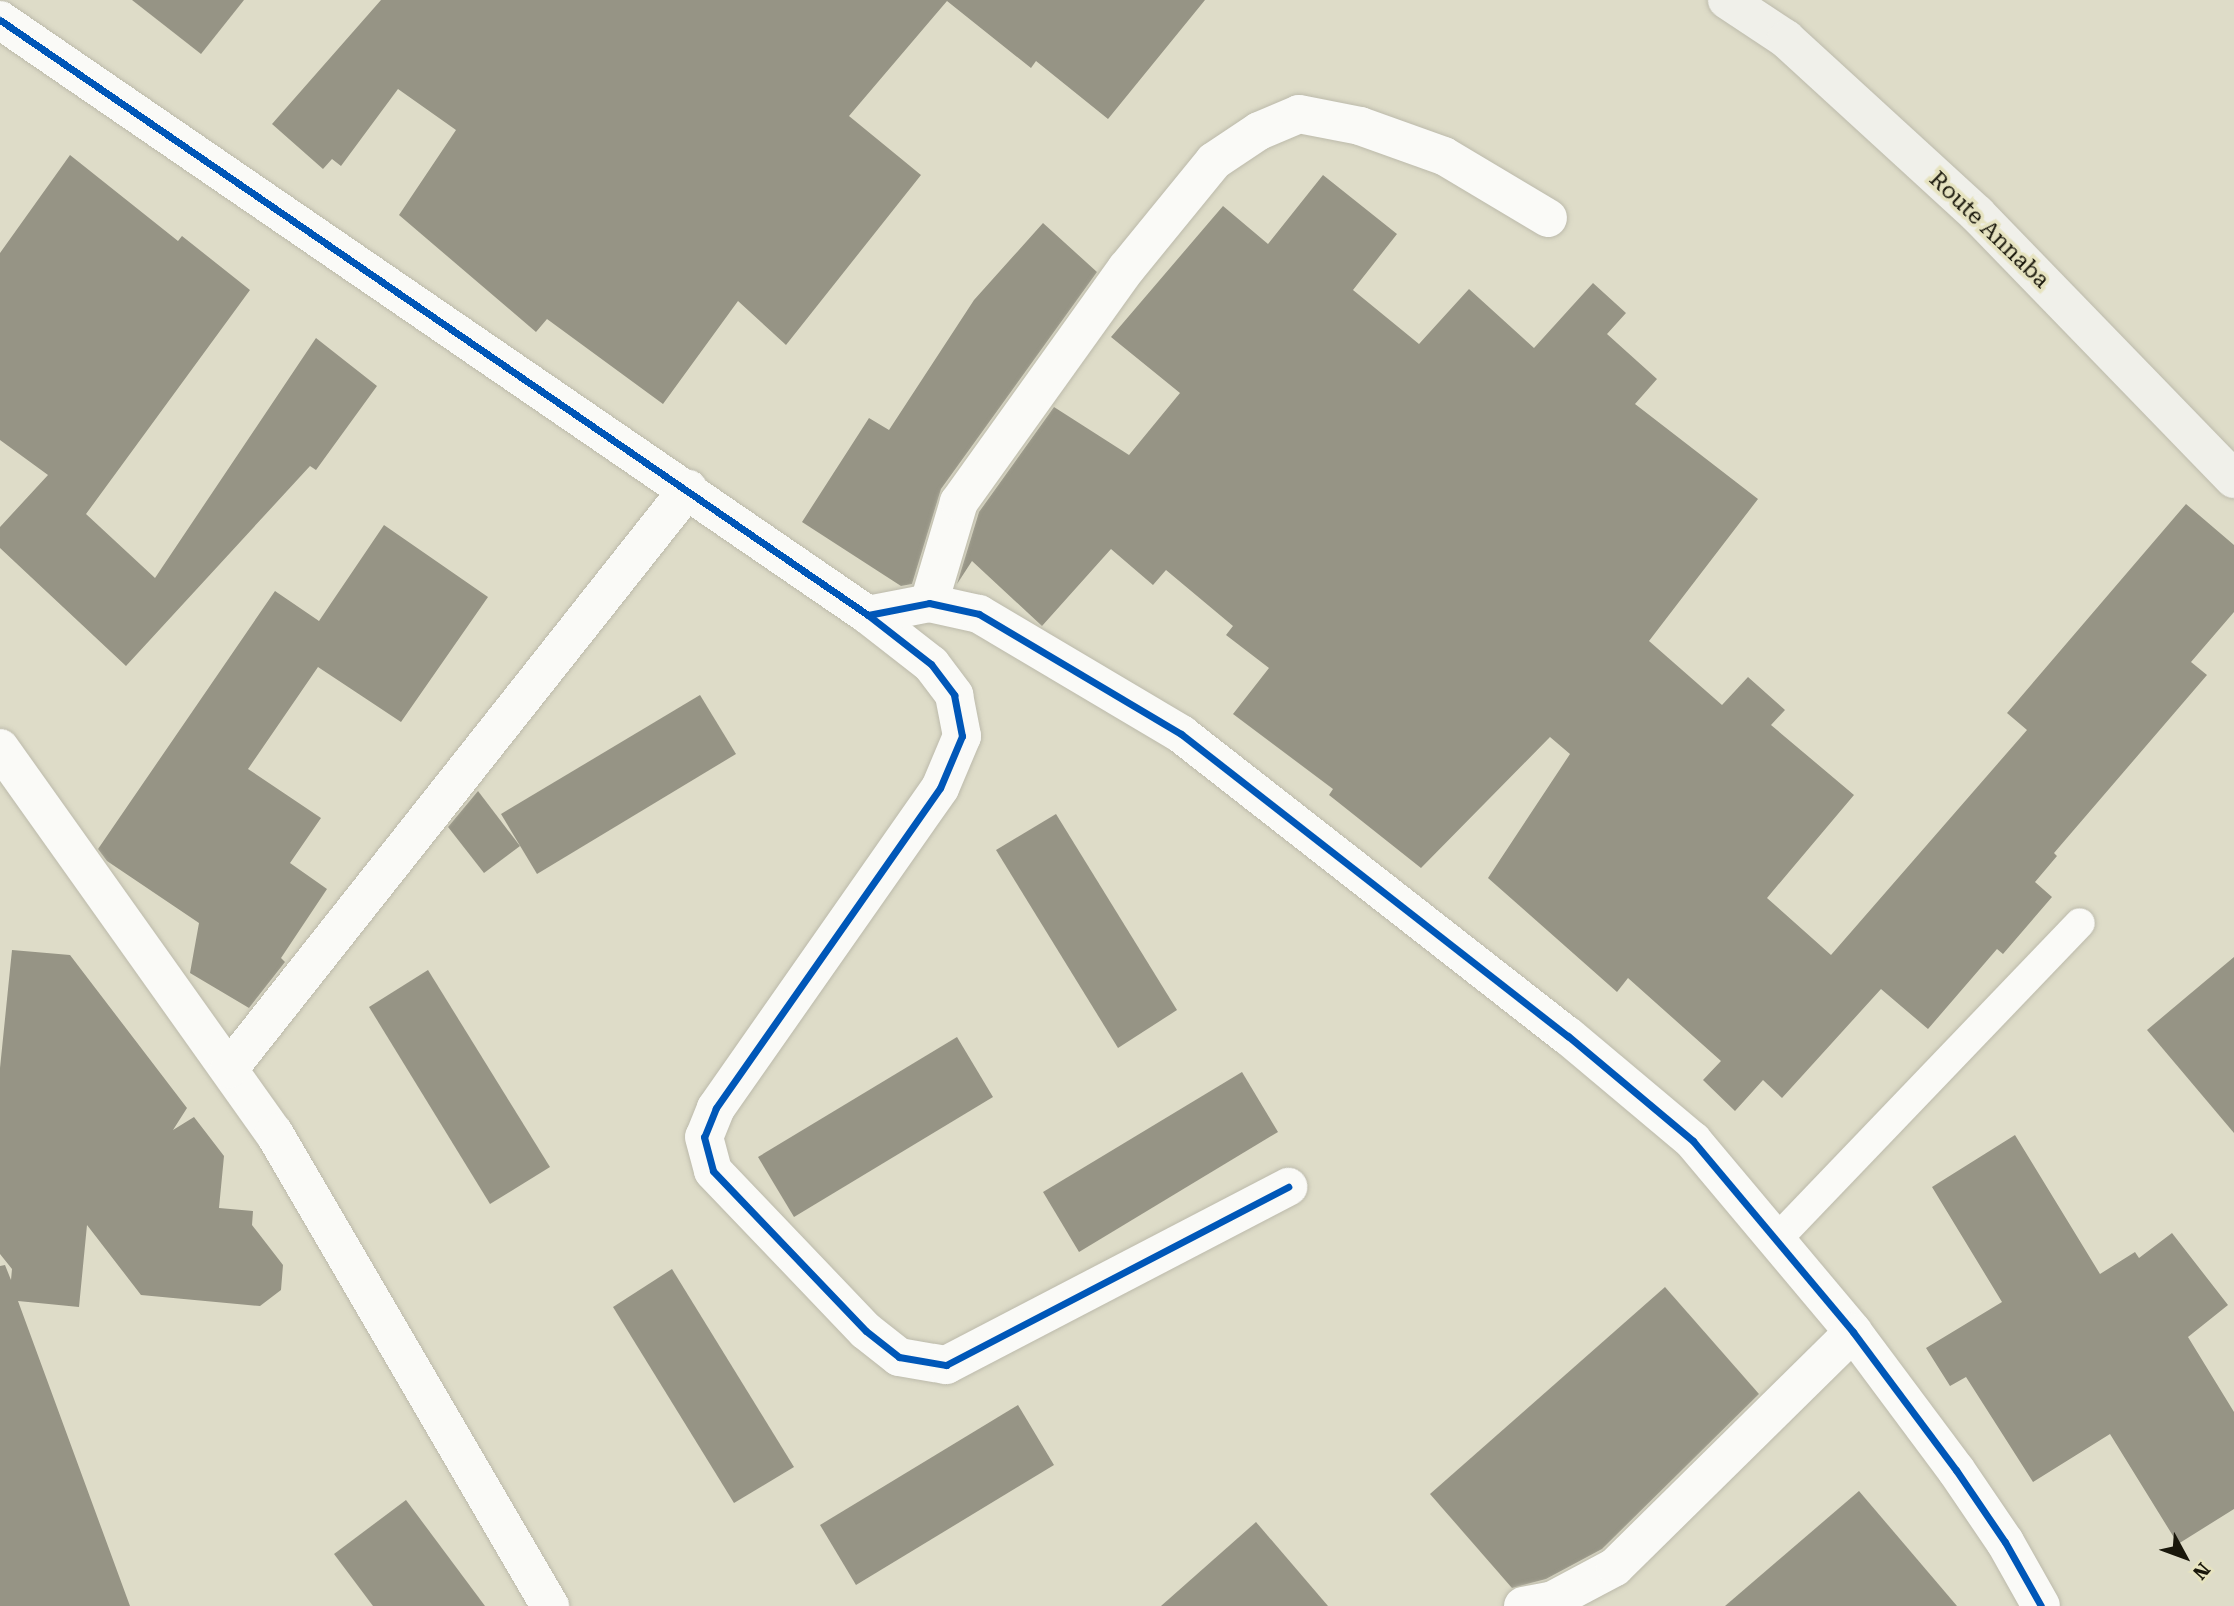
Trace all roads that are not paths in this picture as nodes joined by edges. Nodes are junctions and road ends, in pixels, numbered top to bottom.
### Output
1 (1727, 0) edge
2 (0, 20) edge
3 (1548, 218) dead end
4 (2234, 479) edge
5 (688, 489) junction
6 (929, 603) junction
7 (868, 615) junction
8 (0, 748) edge
9 (2080, 923) dead end
10 (229, 1069) junction
11 (1288, 1186) dead end
12 (1778, 1238) junction
13 (1853, 1332) junction
14 (550, 1606) edge
15 (1523, 1606) edge
16 (2041, 1606) edge

1 - 4 main road, Route Annaba
2 - 5 street
3 - 6 street
5 - 7 street
5 - 10 street
6 - 7 street
6 - 12 street
7 - 11 street
8 - 10 street
9 - 12 lane
10 - 14 street
12 - 13 street
13 - 15 street
13 - 16 street

